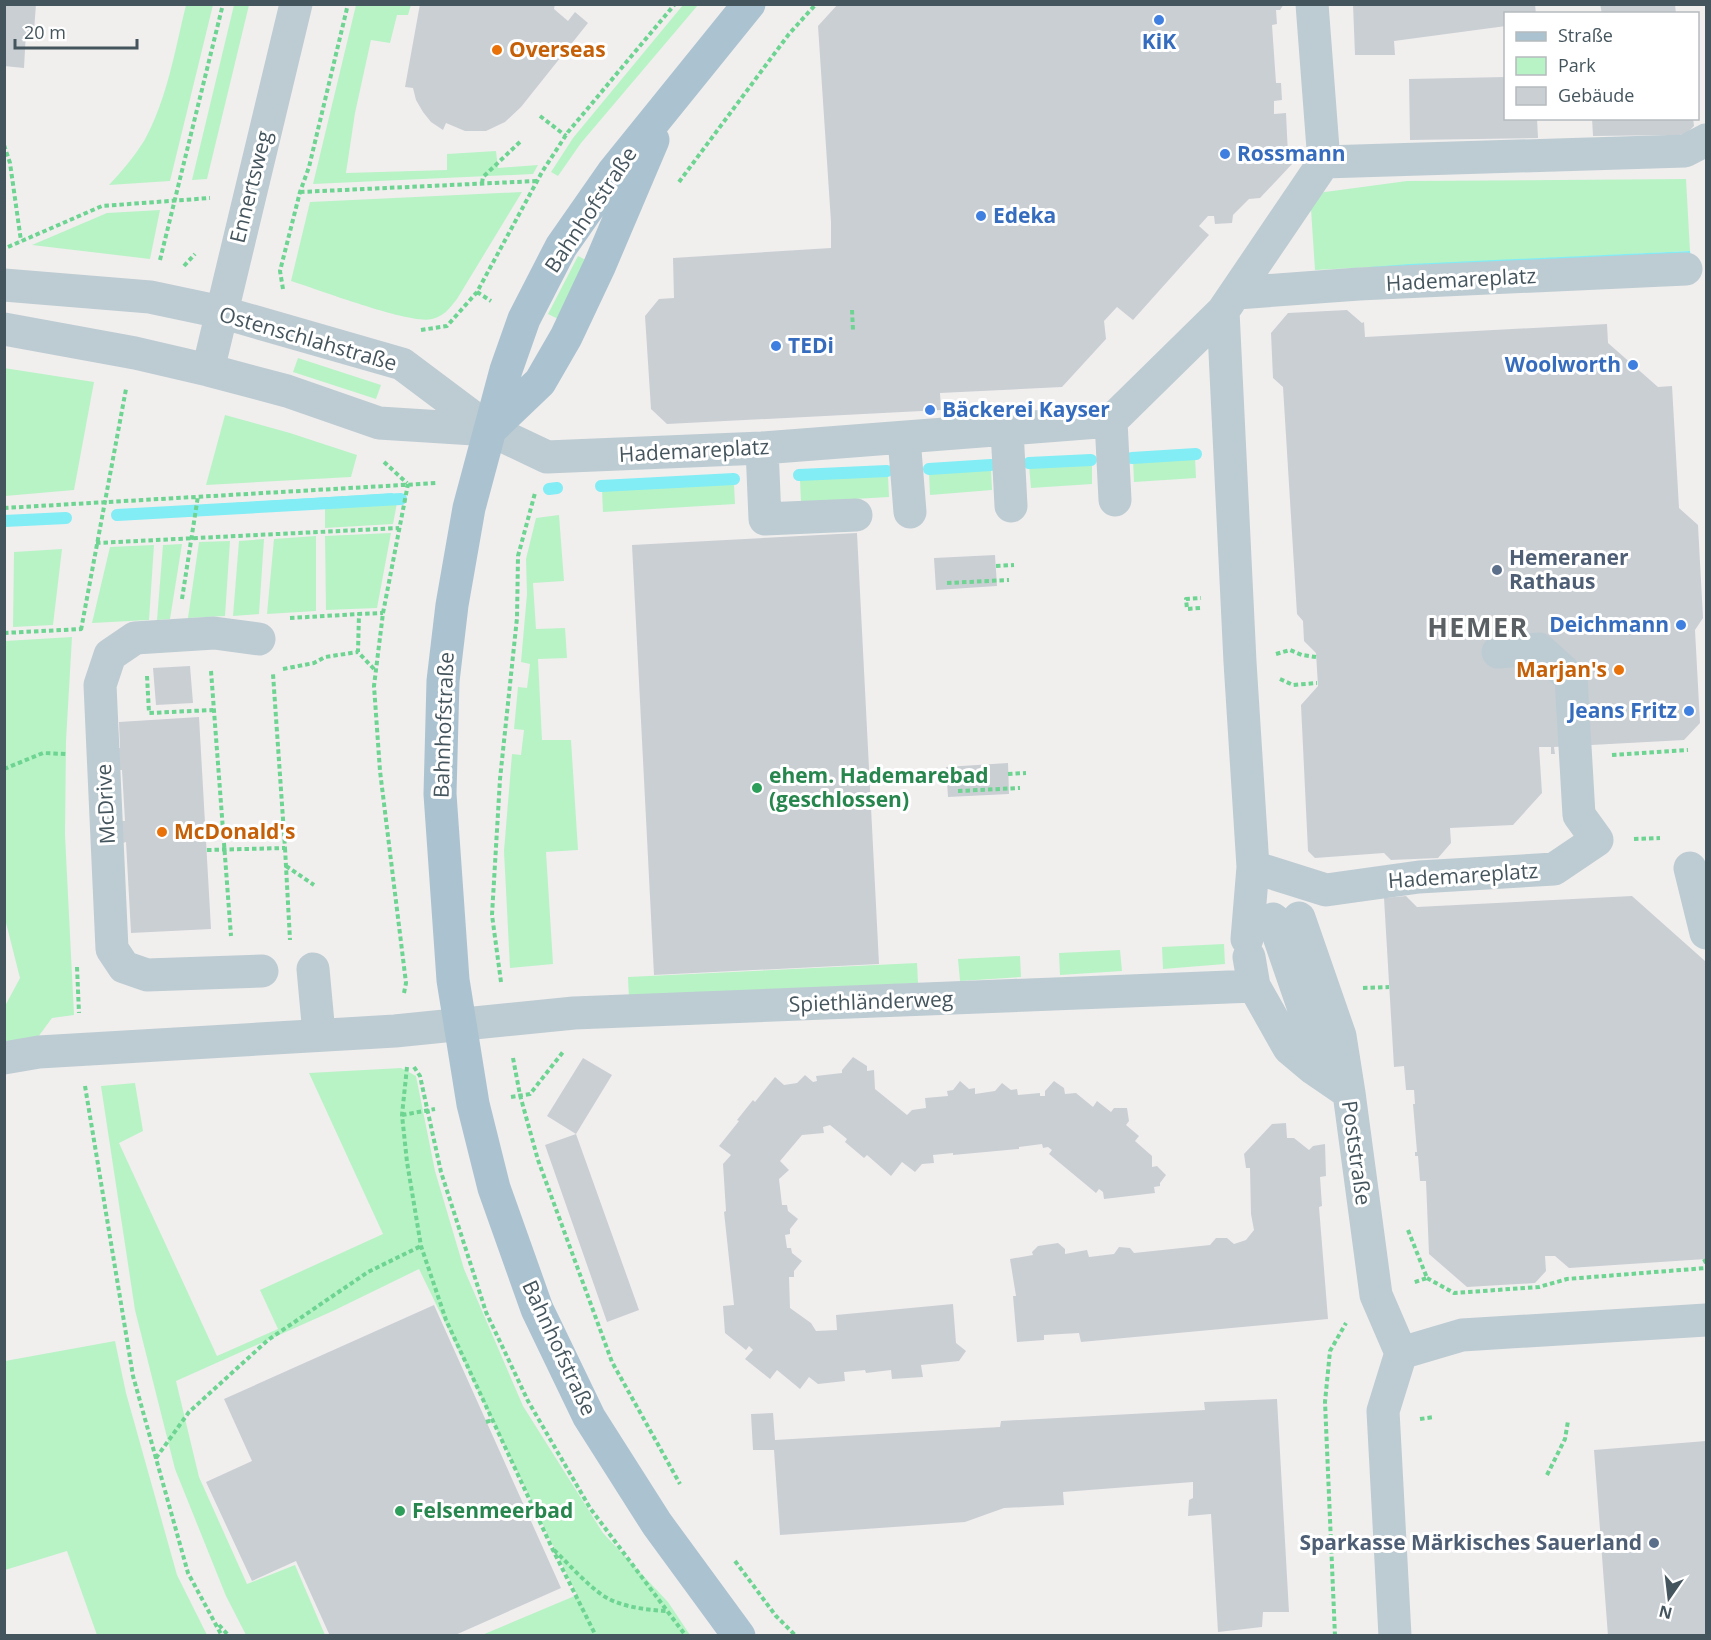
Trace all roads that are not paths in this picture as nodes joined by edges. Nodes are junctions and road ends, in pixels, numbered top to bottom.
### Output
1 (296, 4) edge
2 (749, 4) edge
3 (1312, 4) edge
4 (670, 99) junction
5 (1707, 140) edge
6 (1324, 162) junction
7 (1686, 269) dead end
8 (4, 285) edge
9 (1230, 302) junction
10 (221, 312) junction
11 (4, 329) edge
12 (208, 370) junction
13 (1111, 421) junction
14 (490, 430) junction
15 (1007, 430) junction
16 (904, 438) junction
17 (762, 448) junction
18 (1114, 500) dead end
19 (1011, 506) dead end
20 (910, 512) dead end
21 (856, 515) dead end
22 (259, 639) dead end
23 (1498, 652) dead end
24 (1253, 867) junction
25 (1690, 868) dead end
26 (1286, 918) dead end
27 (1707, 933) edge
28 (305, 958) road end
29 (1250, 961) junction
30 (248, 972) road end
31 (459, 1024) junction
32 (319, 1034) junction
33 (4, 1058) edge
34 (1349, 1093) junction
35 (1707, 1320) edge
36 (1401, 1353) junction
37 (733, 1632) edge
38 (1395, 1635) edge

1 - 10 street, Ennertsweg
2 - 4 main road, Bahnhofstraße
3 - 6 street
4 - 14 main road, Bahnhofstraße
4 - 14 main road, Bahnhofstraße
5 - 6 street
6 - 9 street
7 - 9 street, Hademareplatz
8 - 10 street, Ostenschlahstraße
9 - 13 street
9 - 24 street
10 - 12 street, Ennertsweg
10 - 14 street, Ostenschlahstraße
11 - 12 street
12 - 14 street
13 - 15 street, Hademareplatz
13 - 18 street
14 - 17 street, Hademareplatz
14 - 31 main road, Bahnhofstraße
15 - 16 street, Hademareplatz
15 - 19 street
16 - 17 street, Hademareplatz
16 - 20 street
17 - 21 street
22 - 30 street, McDrive
23 - 24 street, Hademareplatz
24 - 29 street
25 - 27 street
26 - 34 street
28 - 32 street
29 - 31 street, Spiethländerweg
29 - 34 street, Poststraße
31 - 32 street
31 - 37 main road, Bahnhofstraße
32 - 33 street
34 - 36 street, Poststraße
35 - 36 street
36 - 38 street

